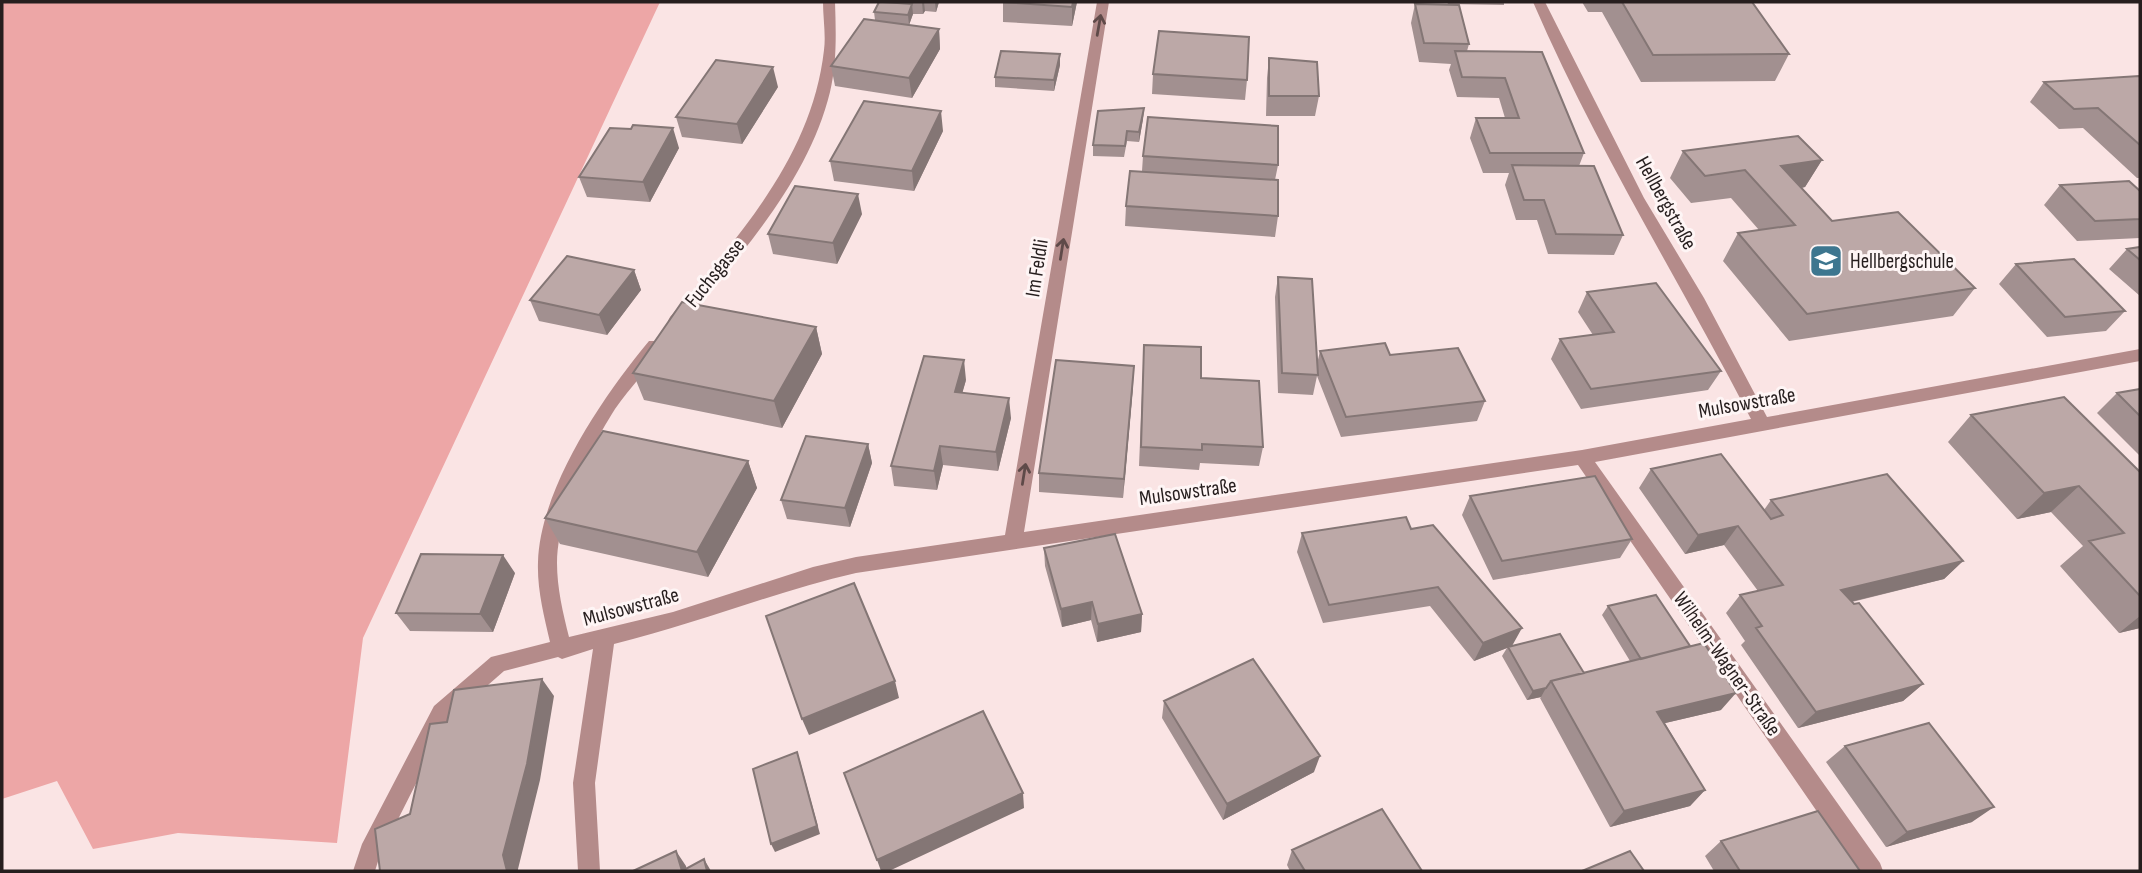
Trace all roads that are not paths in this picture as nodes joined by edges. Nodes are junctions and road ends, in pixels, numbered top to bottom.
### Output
1 (829, 2) edge
2 (1103, 2) edge
3 (1539, 2) edge
4 (2140, 355) edge
5 (1762, 423) junction
6 (1582, 457) junction
7 (1013, 541) junction
8 (606, 638) junction
9 (562, 650) junction
10 (364, 871) edge
11 (589, 871) edge
12 (1872, 871) edge

1 - 9 street, Fuchsgasse
7 -> 2 street, Im Feldli
3 - 5 street, Hellbergstraße
4 - 5 street, Mulsowstraße
5 - 6 street, Mulsowstraße
6 - 7 street, Mulsowstraße
6 - 12 street, Wilhelm-Wagner-Straße
7 - 8 street, Mulsowstraße
8 - 9 street, Mulsowstraße
8 - 11 street
9 - 10 street, Mulsowstraße

